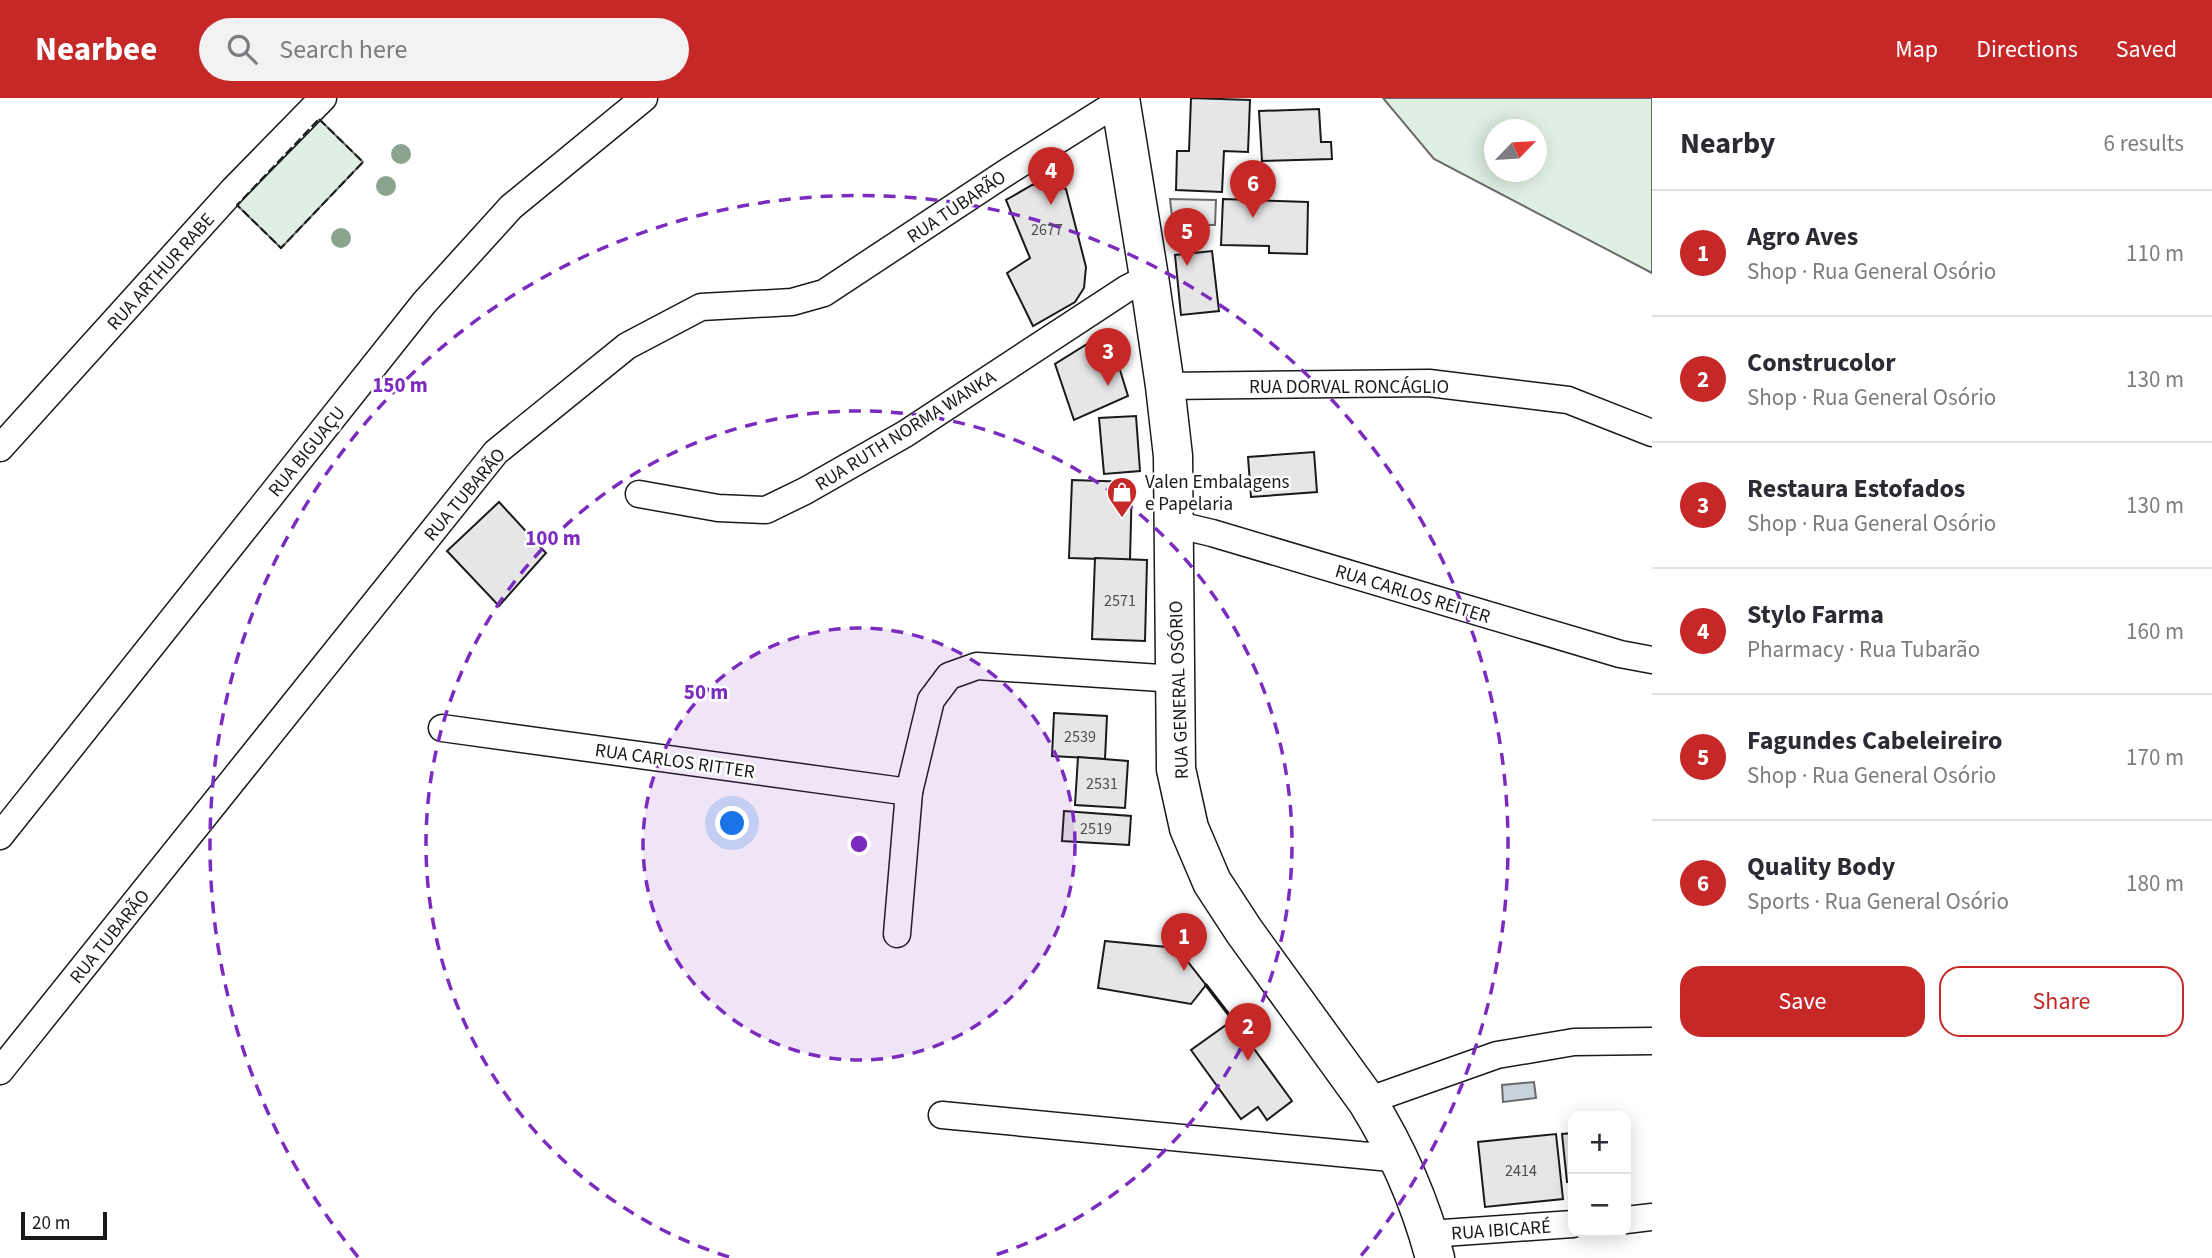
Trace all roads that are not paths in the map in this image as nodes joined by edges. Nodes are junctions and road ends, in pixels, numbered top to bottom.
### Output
1 (323, 98) edge
2 (644, 98) edge
3 (1120, 100) edge
4 (1149, 276) junction
5 (1166, 386) junction
6 (1652, 433) edge
7 (0, 448) edge
8 (639, 494) dead end
9 (1174, 524) junction
10 (1652, 660) edge
11 (1175, 679) junction
12 (442, 728) dead end
13 (909, 792) junction
14 (0, 836) edge
15 (897, 934) dead end
16 (1652, 1041) edge
17 (0, 1071) edge
18 (1367, 1101) junction
19 (942, 1115) dead end
20 (1401, 1159) junction
21 (1652, 1217) edge
22 (1631, 1219) edge
23 (1568, 1225) edge
24 (1432, 1246) edge

1 - 7 street, RUA ARTHUR RABE
2 - 14 street, RUA BIGUAÇU
3 - 4 main road, RUA GENERAL OSÓRIO
3 - 17 street, RUA TUBARÃO
4 - 5 main road, RUA GENERAL OSÓRIO
4 - 8 street, RUA RUTH NORMA WANKA
5 - 6 street, RUA DORVAL RONCÁGLIO
5 - 9 main road, RUA GENERAL OSÓRIO
9 - 10 street, RUA CARLOS REITER
9 - 11 main road, RUA GENERAL OSÓRIO
11 - 13 street
11 - 18 main road, RUA GENERAL OSÓRIO
12 - 13 street, RUA CARLOS RITTER
13 - 15 street
16 - 18 street
18 - 20 main road, RUA GENERAL OSÓRIO
19 - 20 street
20 - 24 main road, RUA GENERAL OSÓRIO
21 - 22 street
23 - 24 street, RUA IBICARÉ

